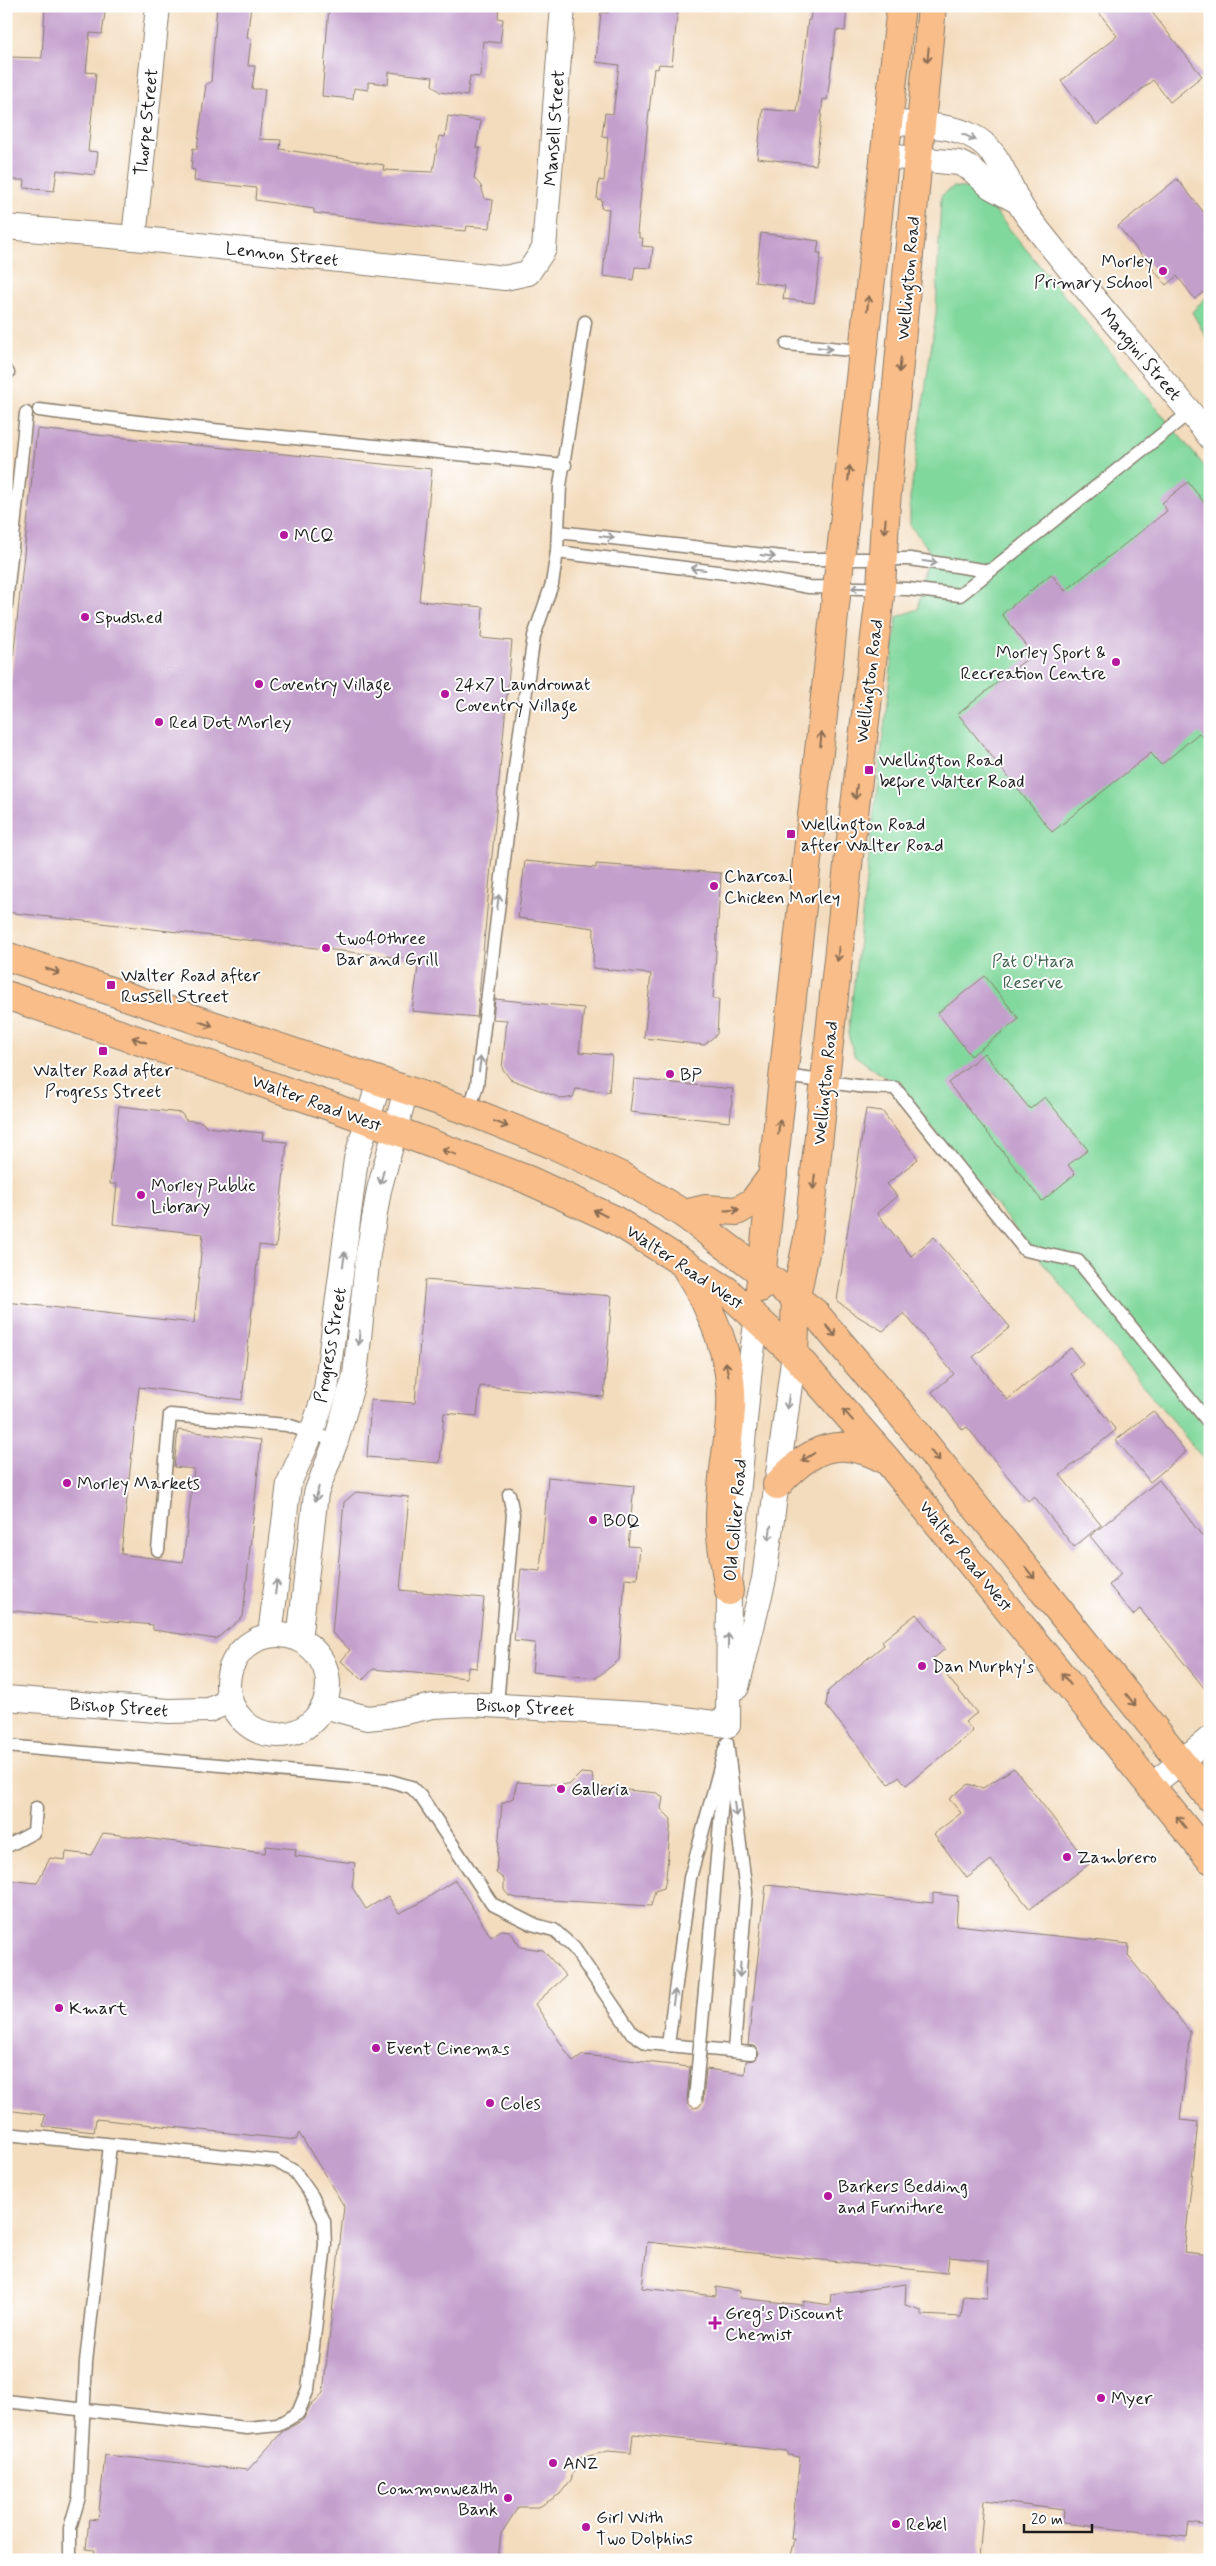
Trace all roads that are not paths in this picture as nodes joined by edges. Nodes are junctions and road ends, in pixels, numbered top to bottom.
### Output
1 (158, 6) edge
2 (563, 6) edge
3 (901, 6) edge
4 (932, 6) edge
5 (888, 122) junction
6 (922, 126) junction
7 (885, 156) junction
8 (919, 159) junction
9 (1015, 200) junction
10 (6, 227) edge
11 (134, 238) junction
12 (544, 249) joint
13 (585, 322) dead end
14 (787, 344) dead end
15 (862, 351) junction
16 (1190, 412) junction
17 (1210, 437) edge
18 (565, 465) junction
19 (558, 532) junction
20 (556, 552) junction
21 (840, 560) junction
22 (881, 561) junction
23 (988, 571) junction
24 (838, 588) junction
25 (881, 588) junction
26 (6, 605) edge
27 (6, 956) edge
28 (6, 995) edge
29 (785, 1076) junction
30 (825, 1081) junction
31 (378, 1082) junction
32 (406, 1090) junction
33 (469, 1111) junction
34 (367, 1119) junction
35 (395, 1130) junction
36 (774, 1175) junction
37 (684, 1214) junction
38 (683, 1262) junction
39 (762, 1274) junction
40 (796, 1297) junction
41 (757, 1317) junction
42 (794, 1354) junction
43 (1210, 1424) edge
44 (312, 1432) junction
45 (336, 1441) junction
46 (887, 1460) junction
47 (777, 1485) junction
48 (509, 1494) dead end
49 (158, 1550) dead end
50 (728, 1591) junction
51 (270, 1635) junction
52 (299, 1640) junction
53 (6, 1698) edge
54 (230, 1701) junction
55 (497, 1705) junction
56 (324, 1706) junction
57 (727, 1734) junction
58 (1210, 1738) edge
59 (6, 1746) edge
60 (1181, 1761) junction
61 (1152, 1785) junction
62 (1210, 1798) edge
63 (36, 1808) dead end
64 (6, 1847) edge
65 (1210, 1860) edge
66 (668, 2045) junction
67 (734, 2050) junction
68 (751, 2053) dead end
69 (695, 2100) dead end
70 (6, 2134) edge
71 (110, 2145) junction
72 (6, 2401) edge
73 (82, 2411) junction
74 (70, 2560) edge

1 - 11 street, Thorpe Street
2 - 12 street, Mansell Street
3 - 5 main road, Wellington Road
4 -> 6 main road, Wellington Road
5 - 6 street, Mangini Street
5 - 7 main road, Wellington Road
6 - 8 main road, Wellington Road
6 -> 9 street, Mangini Street
7 - 8 street, Mangini Street
15 -> 7 main road, Wellington Road
8 - 9 street, Mangini Street
8 -> 22 main road, Wellington Road
9 - 16 street, Mangini Street
10 - 11 street, Lennon Street
11 - 12 street, Lennon Street
13 - 18 lane
14 -> 15 lane
21 -> 15 main road, Wellington Road
16 - 17 street, Mangini Street
16 - 23 lane
18 - 19 lane
18 - 26 lane
19 - 20 lane
19 -> 21 lane
24 -> 20 lane
33 -> 20 lane
21 - 22 lane
21 - 24 main road, Wellington Road
22 -> 23 lane
22 - 25 main road, Wellington Road
23 - 25 lane
25 -> 24 lane
29 -> 24 main road, Wellington Road
25 -> 30 main road, Wellington Road
27 -> 31 main road
34 -> 28 main road, Walter Road West
29 - 30 lane
36 -> 29 main road, Wellington Road
30 -> 40 main road, Wellington Road
30 - 43 lane
31 - 32 main road
31 - 34 street, Progress Street
32 - 33 main road
32 - 35 street, Progress Street
33 -> 37 main road
34 - 35 main road, Walter Road West
44 -> 34 street, Progress Street
38 -> 35 main road, Walter Road West
35 -> 45 street, Progress Street
37 -> 36 main road
36 - 39 main road, Wellington Road
37 - 39 main road
38 - 41 main road, Walter Road West
50 -> 38 main road
39 - 40 main road
39 - 41 main road, Wellington Road
40 - 42 main road, Wellington Road
40 -> 60 main road
41 - 42 main road, Walter Road West
41 - 50 street, Old Collier Road
46 -> 42 main road, Walter Road West
42 -> 47 street, Old Collier Road
44 - 45 lane
44 - 49 lane
51 -> 44 street, Progress Street
45 -> 52 street, Progress Street
46 -> 47 main road
61 -> 46 main road, Walter Road West
47 -> 57 street, Old Collier Road
48 - 55 lane
57 -> 50 street, Old Collier Road
51 - 52 street
51 - 54 street
52 - 56 street
53 - 54 street, Bishop Street
54 - 56 street
55 - 56 street, Bishop Street
55 - 57 street, Bishop Street
66 -> 57 lane
57 -> 67 lane
57 - 69 lane, Old Collier Road, bridge
58 - 60 street
59 - 66 lane
60 - 61 street
60 - 62 main road
65 -> 61 main road, Walter Road West
63 - 64 lane
66 - 67 lane
67 - 68 lane
70 - 71 lane
71 - 73 lane
71 - 73 lane
72 - 73 lane
73 - 74 lane

